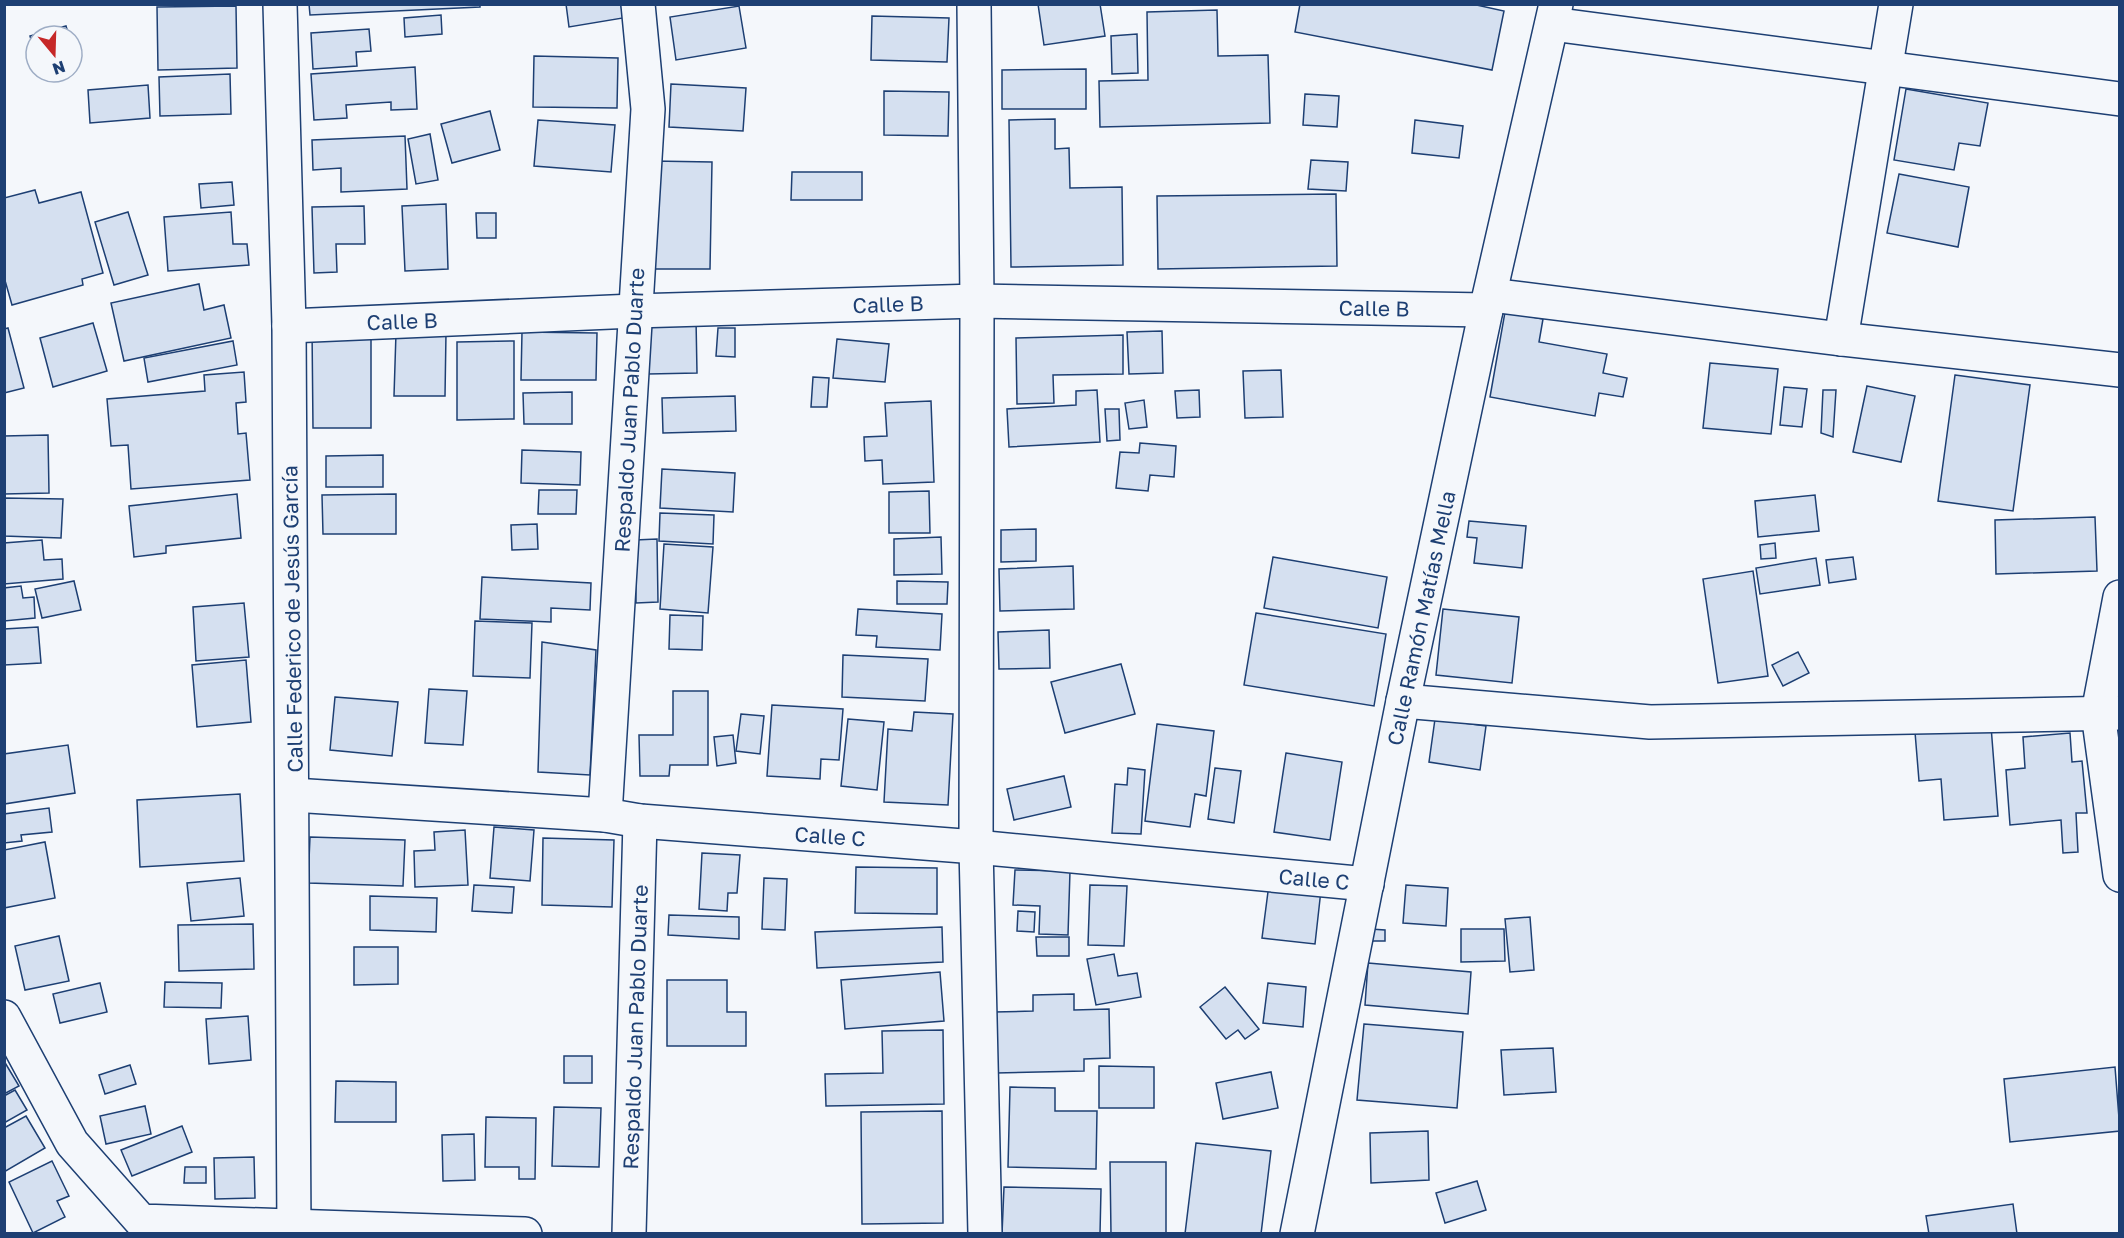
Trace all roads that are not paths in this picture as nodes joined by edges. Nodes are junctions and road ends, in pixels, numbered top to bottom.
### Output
1 (280, 4) edge
2 (638, 4) edge
3 (974, 4) edge
4 (1896, 4) edge
5 (1554, 14) edge
6 (1884, 67) junction
7 (2120, 99) edge
8 (977, 301) junction
9 (1489, 302) junction
10 (634, 311) junction
11 (289, 326) junction
12 (1841, 339) junction
13 (2120, 370) edge
14 (2120, 597) edge
15 (1402, 701) junction
16 (2109, 713) edge
17 (293, 795) junction
18 (605, 815) junction
19 (640, 821) junction
20 (976, 847) junction
21 (2120, 875) edge
22 (1367, 884) junction
23 (4, 1017) edge
24 (294, 1229) edge
25 (525, 1233) edge
26 (629, 1233) edge
27 (985, 1233) edge
28 (1297, 1233) edge

1 - 11 street, Calle Federico de Jesús García
2 - 10 street, Respaldo Juan Pablo Duarte
3 - 8 street
4 - 6 street
5 - 6 street
5 - 9 street, Calle Ramón Matías Mella
6 - 7 street
6 - 12 street
8 - 9 street, Calle B
8 - 10 street, Calle B
8 - 20 street
9 - 12 street, Calle B
9 - 15 street, Calle Ramón Matías Mella
10 - 11 street, Calle B
10 - 18 street, Respaldo Juan Pablo Duarte
11 - 17 street, Calle Federico de Jesús García
12 - 13 street, Calle B
14 - 16 street
15 - 16 street
15 - 22 street, Calle Ramón Matías Mella
16 - 21 street
17 - 18 street, Calle C
17 - 24 street, Calle Federico de Jesús García
18 - 19 street, Calle C
19 - 20 street, Calle C
19 - 26 street, Respaldo Juan Pablo Duarte
20 - 22 street, Calle C
20 - 27 street
22 - 28 street, Calle Ramón Matías Mella
23 - 24 street
24 - 25 street

